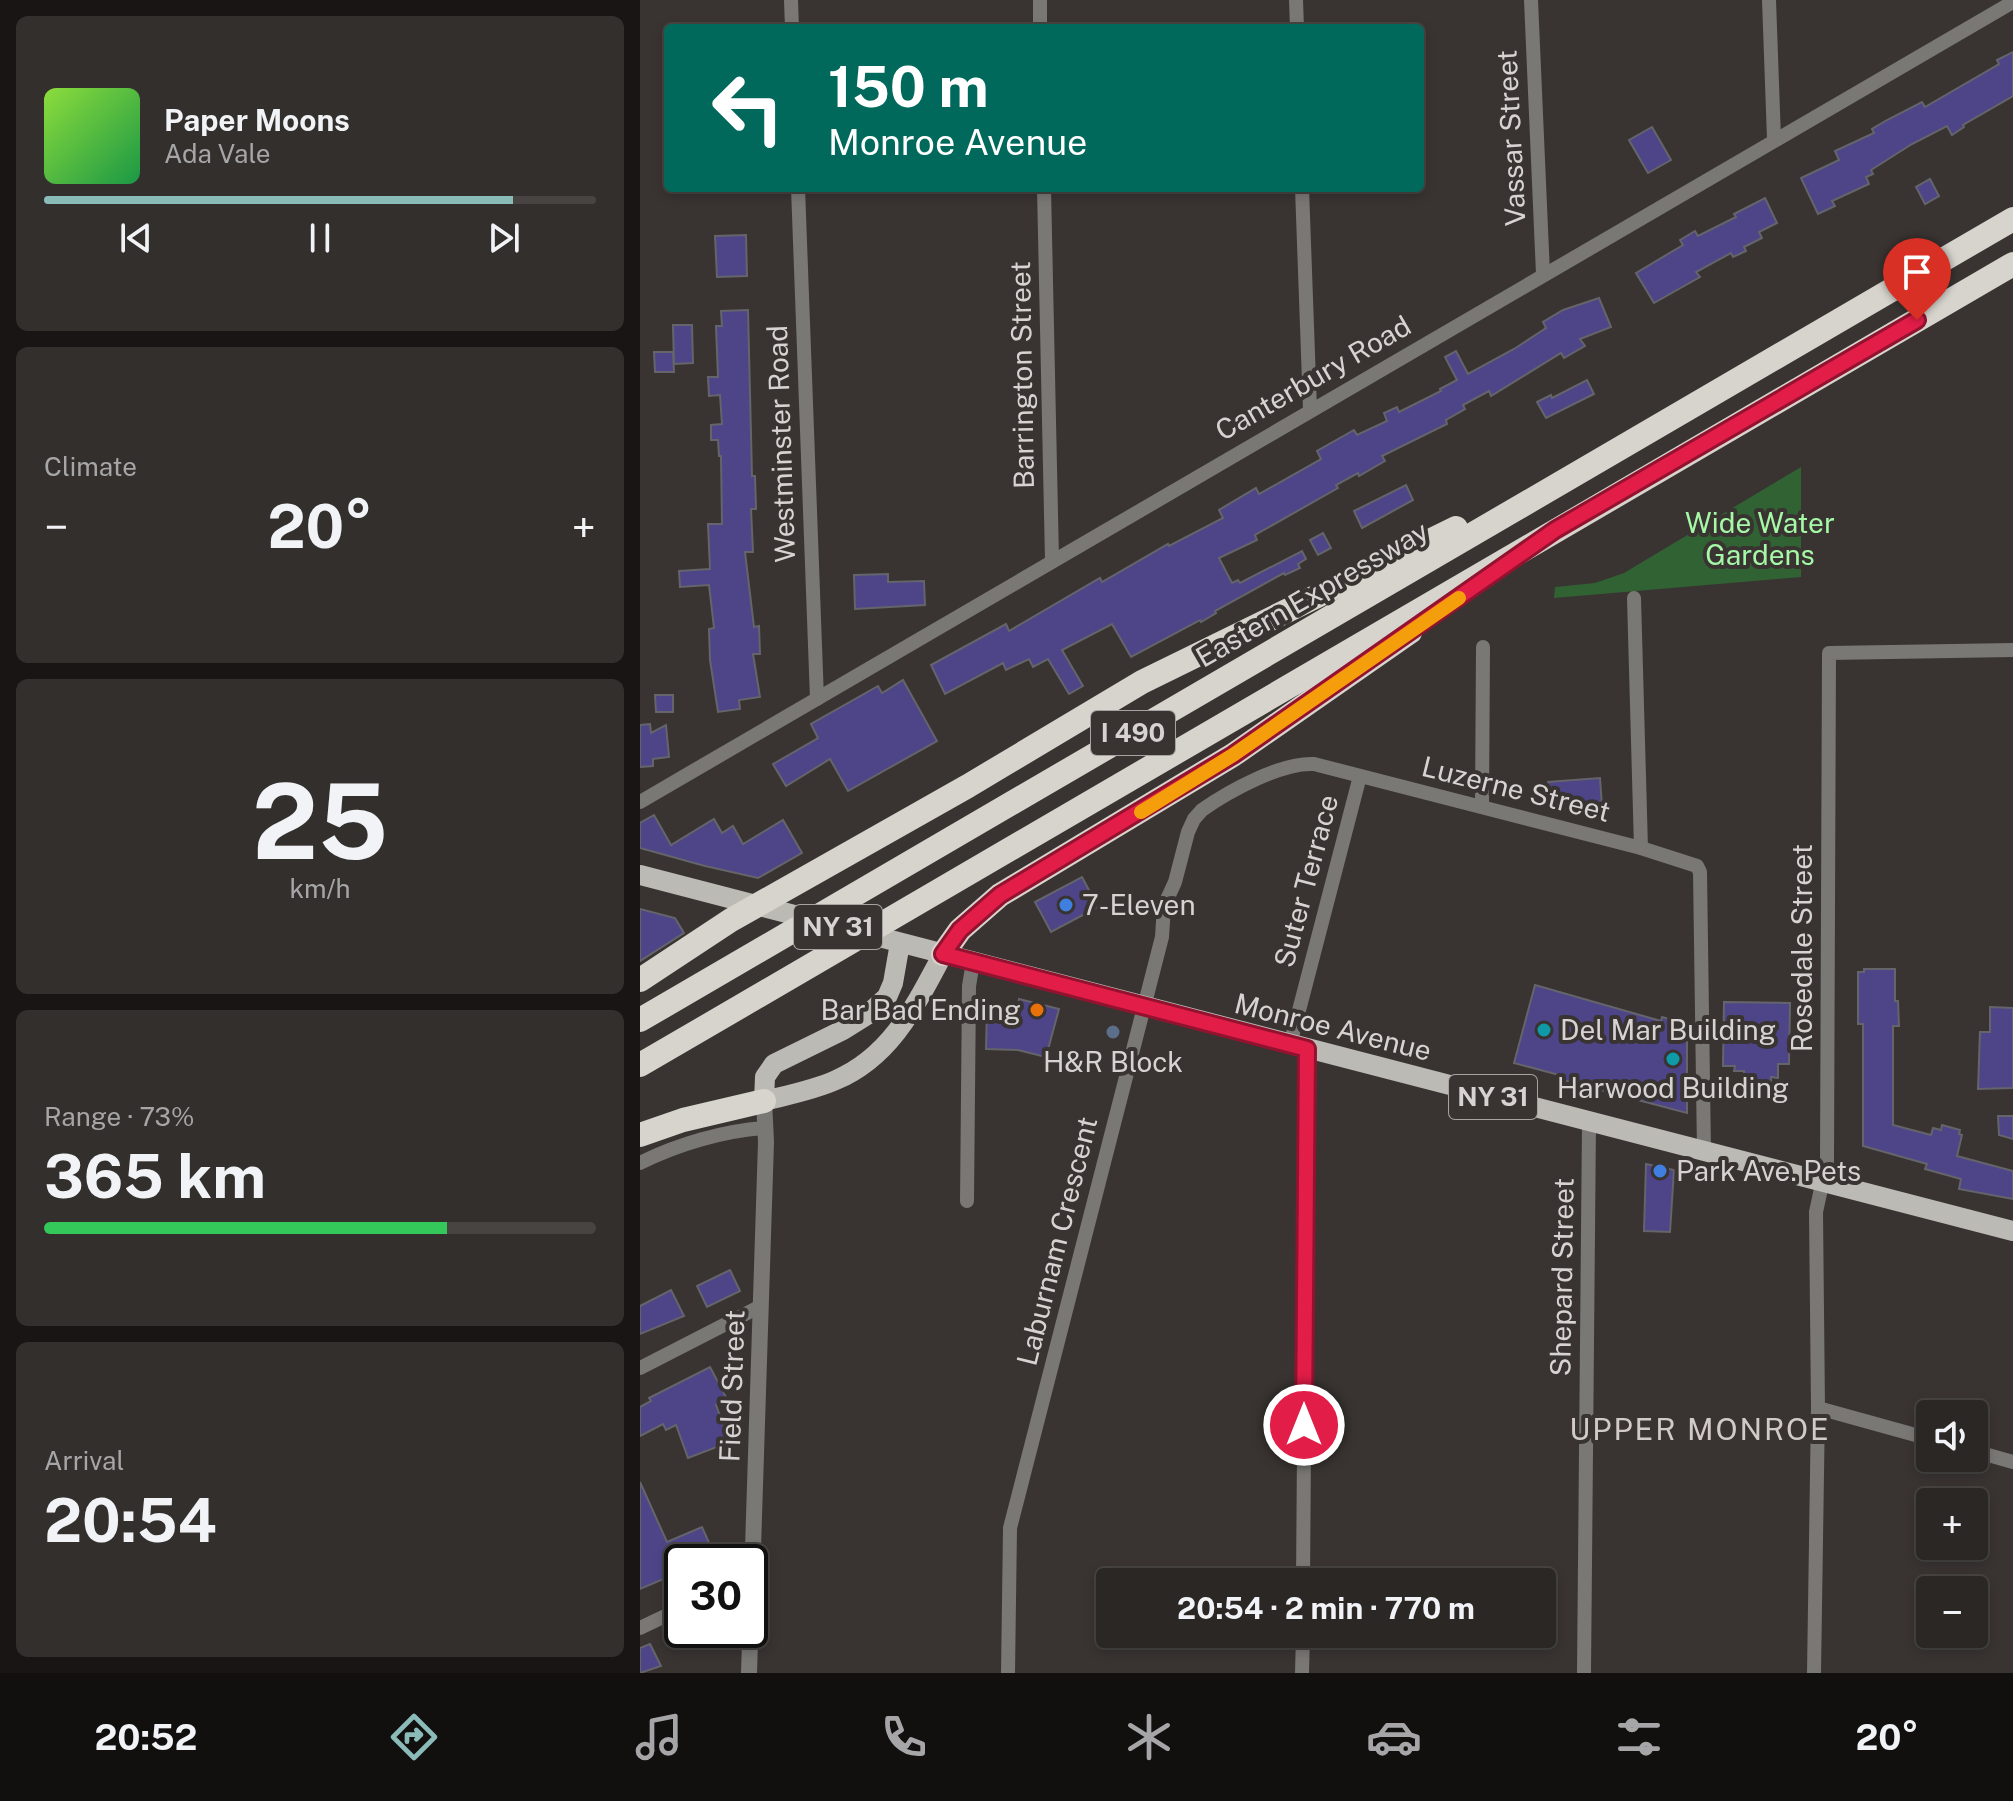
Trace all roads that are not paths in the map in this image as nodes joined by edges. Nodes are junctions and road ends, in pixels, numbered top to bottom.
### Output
1 (791, 0) edge
2 (1040, 0) edge
3 (1296, 0) edge
4 (1531, 0) edge
5 (1769, 0) edge
6 (2013, 2) edge
7 (792, 24) edge
8 (1040, 24) edge
9 (1297, 24) edge
10 (1774, 139) junction
11 (798, 192) edge
12 (1044, 192) edge
13 (1302, 192) edge
14 (2006, 222) edge
15 (2013, 264) edge
16 (1543, 274) junction
17 (2013, 281) edge
18 (1869, 348) junction
19 (1310, 409) junction
20 (1626, 445) junction
21 (1555, 530) junction
22 (1052, 560) junction
23 (1634, 598) dead end
24 (1483, 647) dead end
25 (2013, 650) edge
26 (817, 699) junction
27 (1314, 764) joint
28 (1360, 776) junction
29 (640, 802) edge
30 (1482, 806) junction
31 (1641, 848) junction
32 (640, 875) edge
33 (766, 909) junction
34 (900, 943) junction
35 (943, 954) junction
36 (973, 962) junction
37 (640, 980) edge
38 (1144, 1007) junction
39 (640, 1020) edge
40 (1298, 1047) junction
41 (640, 1065) edge
42 (764, 1101) junction
43 (1589, 1122) junction
44 (765, 1128) junction
45 (640, 1135) edge
46 (1704, 1152) junction
47 (640, 1163) edge
48 (1821, 1182) junction
49 (967, 1201) dead end
50 (2013, 1231) edge
51 (761, 1306) junction
52 (640, 1368) edge
53 (1818, 1408) junction
54 (1916, 1435) edge
55 (1988, 1455) edge
56 (2013, 1462) edge
57 (752, 1544) edge
58 (1303, 1568) edge
59 (664, 1617) edge
60 (640, 1628) edge
61 (750, 1648) edge
62 (1303, 1648) edge
63 (749, 1673) edge
64 (1008, 1673) edge
65 (1302, 1673) edge
66 (1584, 1673) edge
67 (1814, 1673) edge

1 - 7 street
2 - 8 street
3 - 9 street
4 - 16 street, Vassar Street
5 - 10 street
6 - 10 street, Canterbury Road
10 - 16 street, Canterbury Road
11 - 26 street, Westminster Road
12 - 22 street, Barrington Street
13 - 19 street
14 - 20 highway, Eastern Expressway / I 490
15 - 18 highway, I 490
16 - 19 street, Canterbury Road
17 - 18 highway
18 - 21 highway, I 490
19 - 22 street, Canterbury Road
20 - 33 highway
20 - 39 highway, Eastern Expressway / I 490
21 - 35 highway
21 - 41 highway, I 490
22 - 26 street, Canterbury Road
23 - 31 street
24 - 30 street
25 - 48 street, Rosedale Street
26 - 29 street, Canterbury Road
27 - 28 street, Luzerne Street
27 - 38 street, Laburnam Crescent
28 - 30 street, Luzerne Street
28 - 40 street, Suter Terrace
30 - 31 street, Luzerne Street
31 - 46 street, Luzerne Street
32 - 33 main road, Monroe Avenue / NY 31
33 - 34 main road, Monroe Avenue / NY 31
33 - 37 highway
34 - 35 main road, Monroe Avenue / NY 31
34 - 42 main road
35 - 36 main road, Monroe Avenue / NY 31
35 - 42 main road
36 - 38 main road, Monroe Avenue / NY 31
36 - 49 street
38 - 40 main road, Monroe Avenue / NY 31
38 - 64 street, Laburnam Crescent
40 - 43 main road, Monroe Avenue / NY 31
40 - 58 street, Suter Terrace
42 - 44 street, Field Street
42 - 45 highway
43 - 46 main road, Monroe Avenue / NY 31
43 - 66 street, Shepard Street
44 - 47 street
44 - 51 street, Field Street
46 - 48 main road, Monroe Avenue / NY 31
48 - 50 main road, Monroe Avenue / NY 31
48 - 53 street, Rosedale Street
51 - 52 street
51 - 57 street, Field Street
53 - 54 street
53 - 67 street, Rosedale Street
55 - 56 street
59 - 60 street
61 - 63 street, Field Street
62 - 65 street

